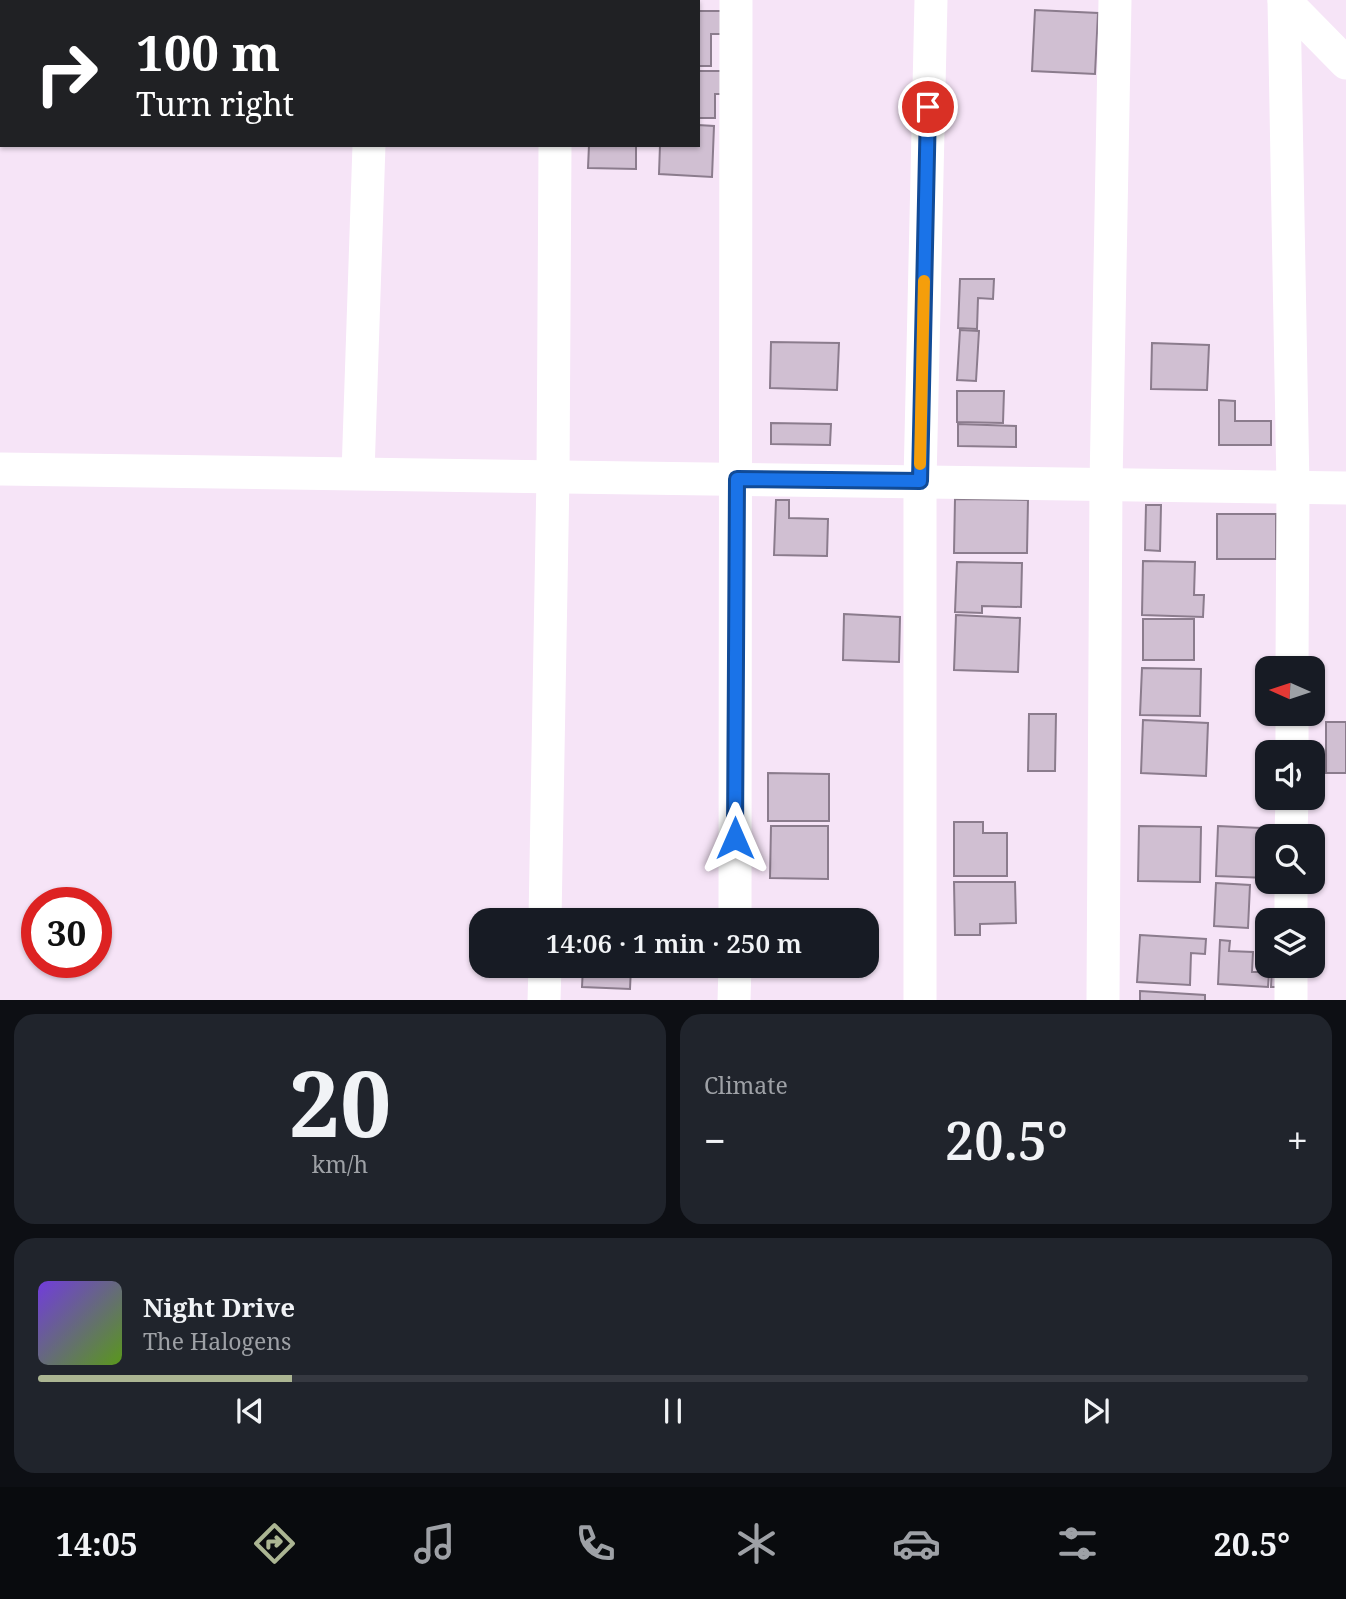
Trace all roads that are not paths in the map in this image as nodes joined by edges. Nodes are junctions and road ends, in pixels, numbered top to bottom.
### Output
1 (736, 0) edge
2 (931, 0) edge
3 (1115, 0) edge
4 (1284, 0) edge
5 (1346, 63) edge
6 (369, 147) edge
7 (555, 147) edge
8 (0, 469) edge
9 (358, 473) junction
10 (553, 475) junction
11 (737, 479) junction
12 (920, 481) junction
13 (1106, 484) junction
14 (1293, 487) junction
15 (1346, 488) edge
16 (1292, 656) edge
17 (545, 908) edge
18 (735, 908) edge
19 (545, 978) edge
20 (734, 978) edge
21 (1291, 978) edge
22 (544, 1000) edge
23 (734, 1000) edge
24 (920, 1000) edge
25 (1103, 1000) edge
26 (1291, 1000) edge

1 - 11 street
2 - 12 street
3 - 13 street
4 - 5 street
4 - 14 street
6 - 9 street
7 - 10 street
8 - 9 street
9 - 10 street
10 - 11 street
10 - 17 street
11 - 12 street
11 - 18 street
12 - 13 street
12 - 24 street
13 - 14 street
13 - 25 street
14 - 15 street
14 - 16 street
19 - 22 street
20 - 23 street
21 - 26 street

